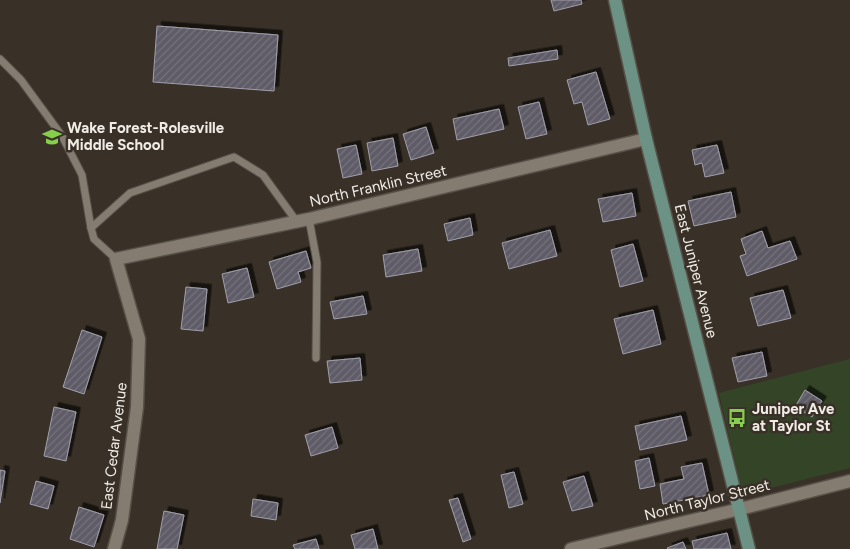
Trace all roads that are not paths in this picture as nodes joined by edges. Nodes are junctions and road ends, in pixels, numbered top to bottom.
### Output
1 (615, 0) edge
2 (0, 59) edge
3 (646, 139) junction
4 (303, 220) junction
5 (91, 228) junction
6 (116, 259) junction
7 (316, 358) dead end
8 (850, 481) edge
9 (740, 509) junction
10 (114, 549) edge
11 (571, 549) edge
12 (749, 549) edge

1 - 3 street, East Juniper Avenue
2 - 5 lane
3 - 4 street, North Franklin Street
3 - 9 street, East Juniper Avenue
4 - 5 lane
4 - 6 street, North Franklin Street
4 - 7 lane
5 - 6 lane
6 - 10 street, East Cedar Avenue
8 - 9 street, North Taylor Street
9 - 11 street, North Taylor Street
9 - 12 street, East Juniper Avenue

